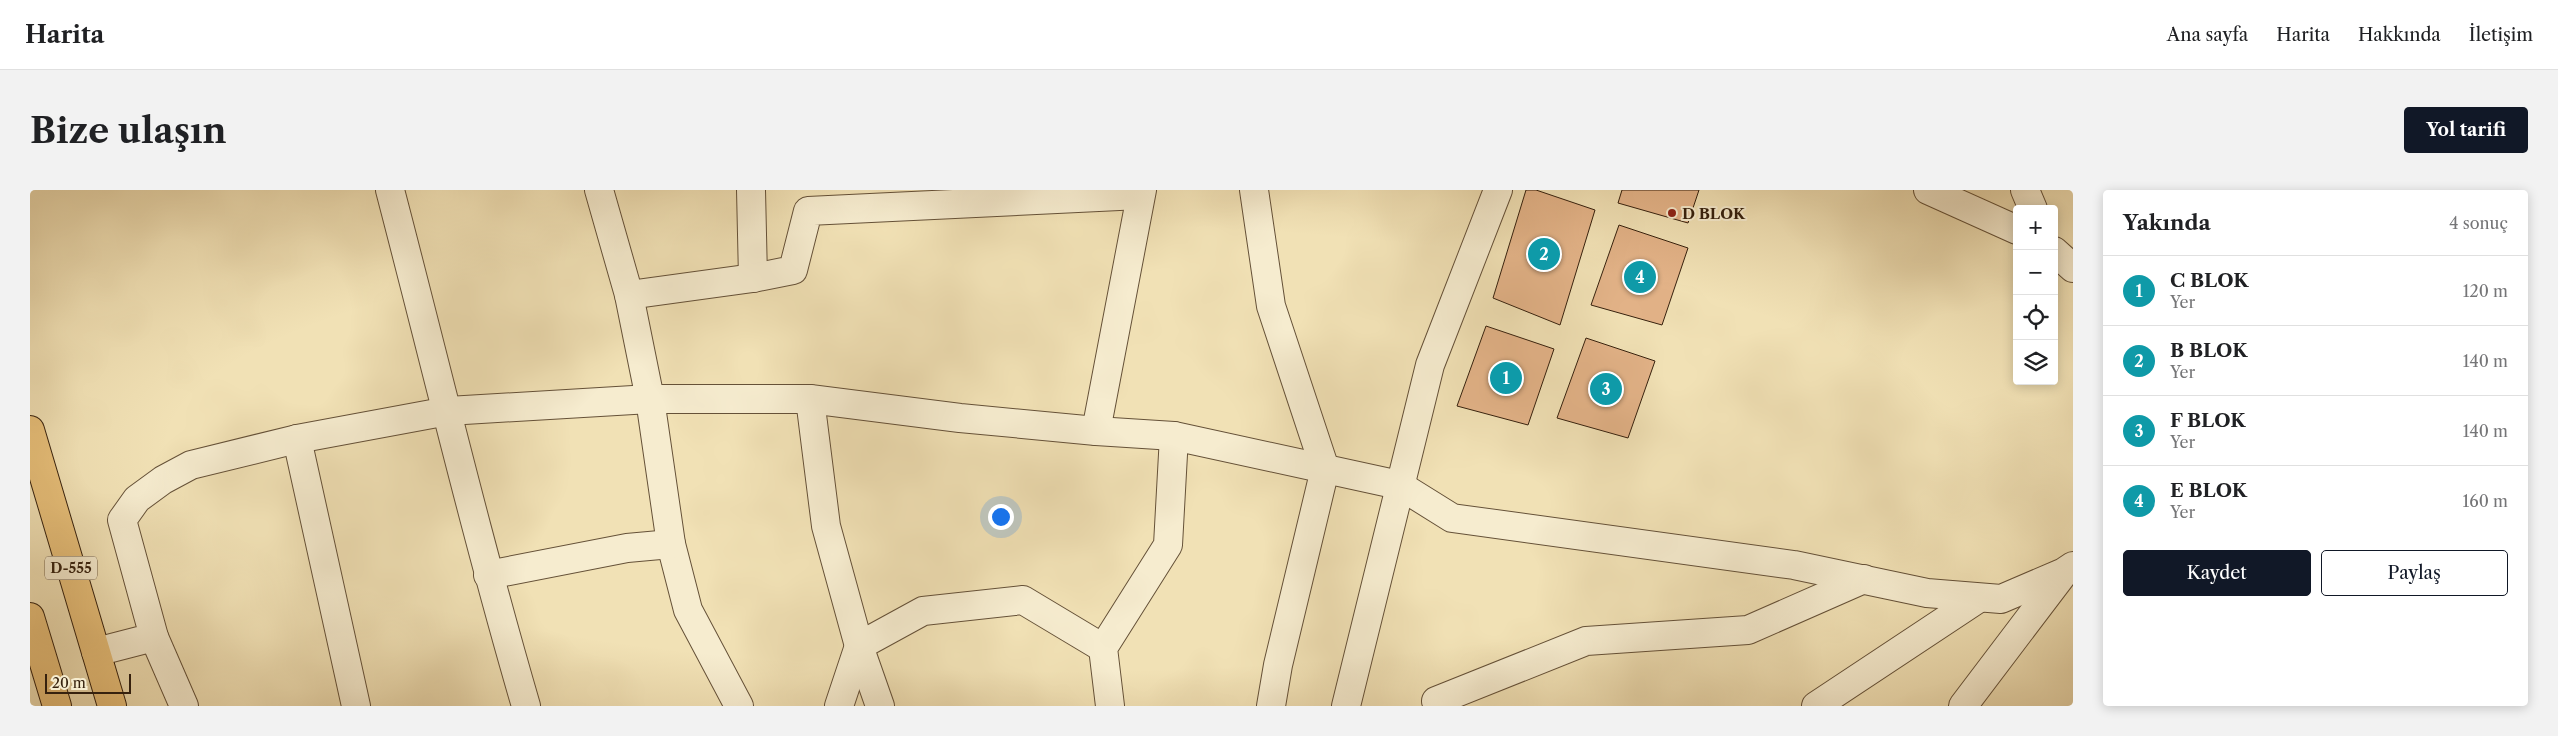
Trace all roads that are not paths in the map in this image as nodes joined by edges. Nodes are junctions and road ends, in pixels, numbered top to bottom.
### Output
1 (390, 190) edge
2 (599, 190) edge
3 (752, 190) edge
4 (1254, 190) edge
5 (1498, 190) edge
6 (1928, 190) edge
7 (2025, 190) edge
8 (1141, 193) edge
9 (2031, 205) edge
10 (2013, 228) edge
11 (2058, 255) edge
12 (2073, 268) edge
13 (753, 278) junction
14 (630, 294) junction
15 (650, 399) junction
16 (810, 399) junction
17 (448, 411) junction
18 (30, 430) edge
19 (1096, 431) junction
20 (1174, 436) junction
21 (297, 439) junction
22 (1325, 469) junction
23 (1399, 485) junction
24 (671, 544) junction
25 (2068, 569) edge
26 (488, 575) junction
27 (1864, 579) junction
28 (1979, 598) junction
29 (30, 617) edge
30 (154, 637) junction
31 (859, 646) junction
32 (1103, 648) junction
33 (96, 652) junction
34 (1436, 701) dead end
35 (57, 706) edge
36 (112, 706) edge
37 (184, 706) edge
38 (356, 706) edge
39 (526, 706) edge
40 (739, 706) edge
41 (839, 706) edge
42 (880, 706) edge
43 (1110, 706) edge
44 (1271, 706) edge
45 (1346, 706) edge
46 (1816, 706) edge
47 (1963, 706) edge

1 - 17 street
2 - 14 street
3 - 13 street
4 - 22 street
5 - 23 street
6 - 10 street
7 - 9 street
8 - 13 street
8 - 19 street
11 - 12 street
13 - 14 street
14 - 15 street
15 - 16 street
15 - 17 street
15 - 24 street
16 - 19 street
16 - 31 street
17 - 21 street
17 - 26 street
18 - 33 highway, D-555
19 - 20 street
20 - 22 street
20 - 32 street
21 - 30 street
21 - 38 street
22 - 23 street
22 - 44 street
23 - 27 street
23 - 45 street
24 - 26 street
24 - 40 street
25 - 28 street
25 - 47 street
26 - 39 street
27 - 28 street
27 - 34 street
28 - 46 street
29 - 35 highway
30 - 33 street
30 - 37 street
31 - 32 street
31 - 41 street
31 - 42 street
32 - 43 street
33 - 36 highway, D-555

